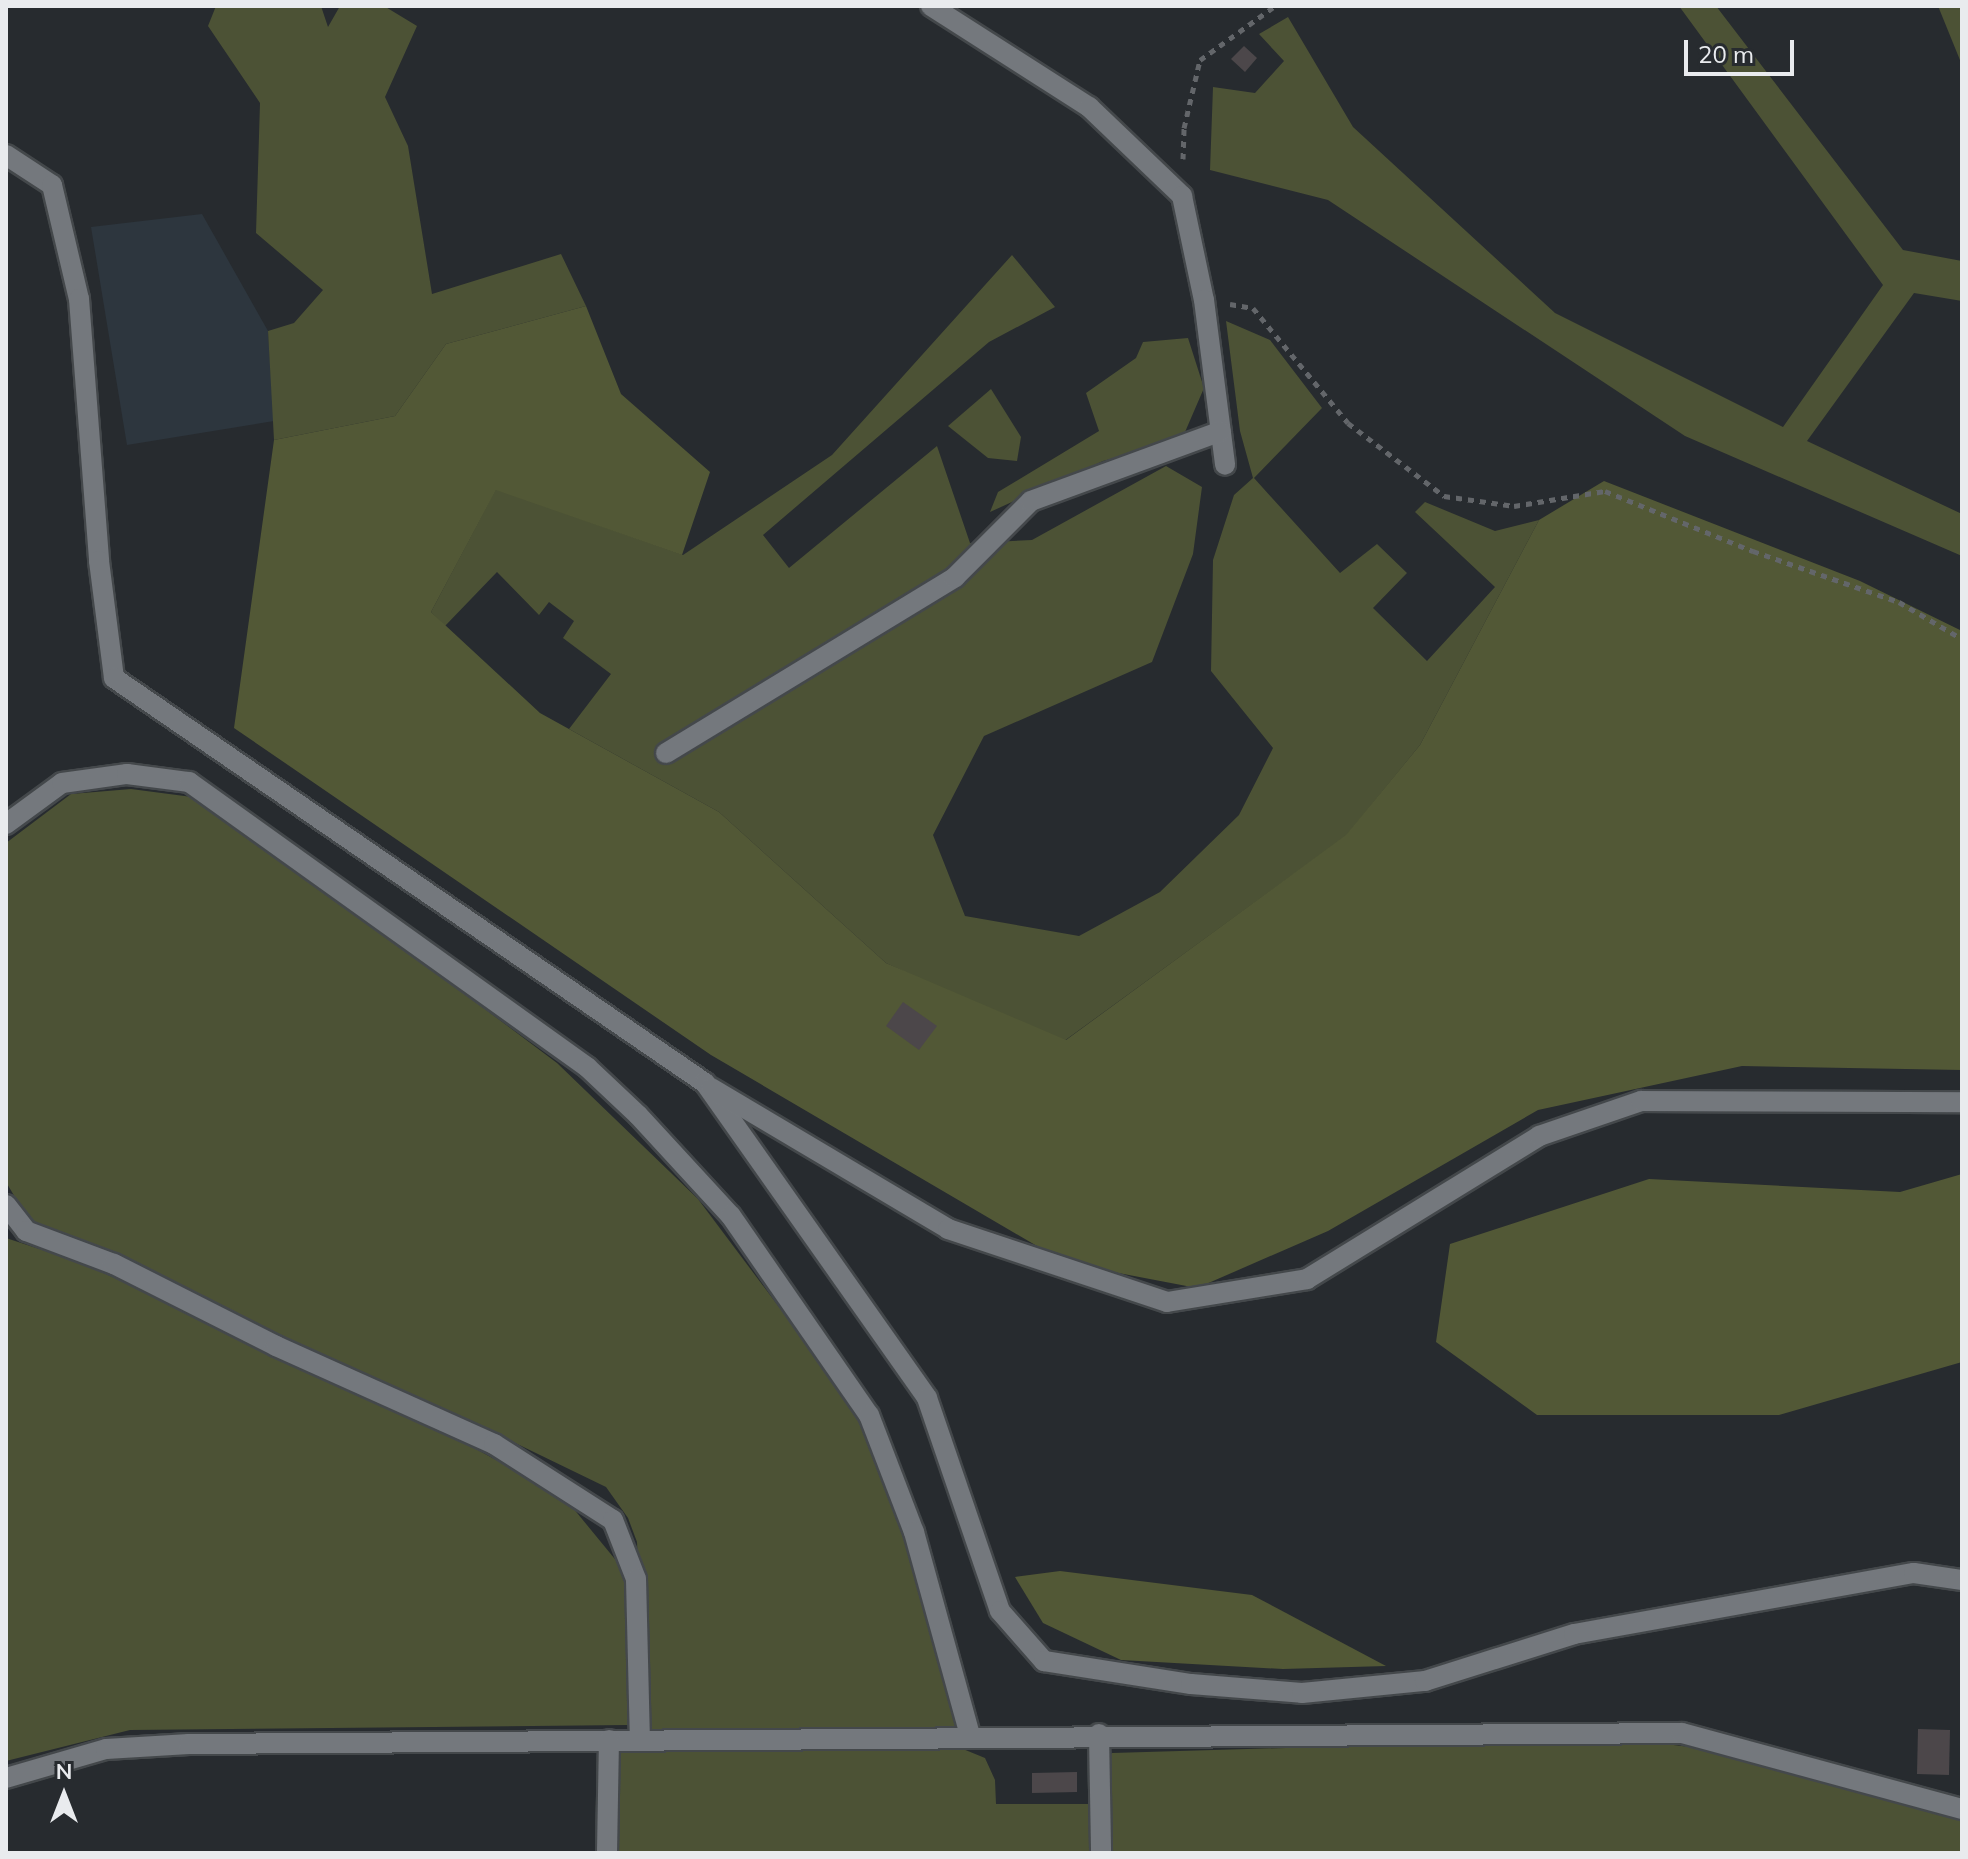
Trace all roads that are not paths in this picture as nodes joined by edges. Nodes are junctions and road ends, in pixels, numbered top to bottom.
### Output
1 (931, 6) edge
2 (6, 155) edge
3 (1221, 431) junction
4 (1225, 465) dead end
5 (666, 753) dead end
6 (6, 824) edge
7 (705, 1083) junction
8 (1962, 1102) edge
9 (6, 1205) edge
10 (1962, 1580) edge
11 (1099, 1734) junction
12 (970, 1736) junction
13 (640, 1739) junction
14 (609, 1740) junction
15 (6, 1778) edge
16 (1962, 1809) edge
17 (607, 1853) edge
18 (1101, 1853) edge

1 - 3 street
2 - 7 street
3 - 4 street
3 - 5 street
6 - 12 street
7 - 8 street
7 - 10 street
9 - 13 street
11 - 12 street
11 - 16 street
11 - 18 street
12 - 13 street
13 - 14 street
14 - 15 street
14 - 17 street

